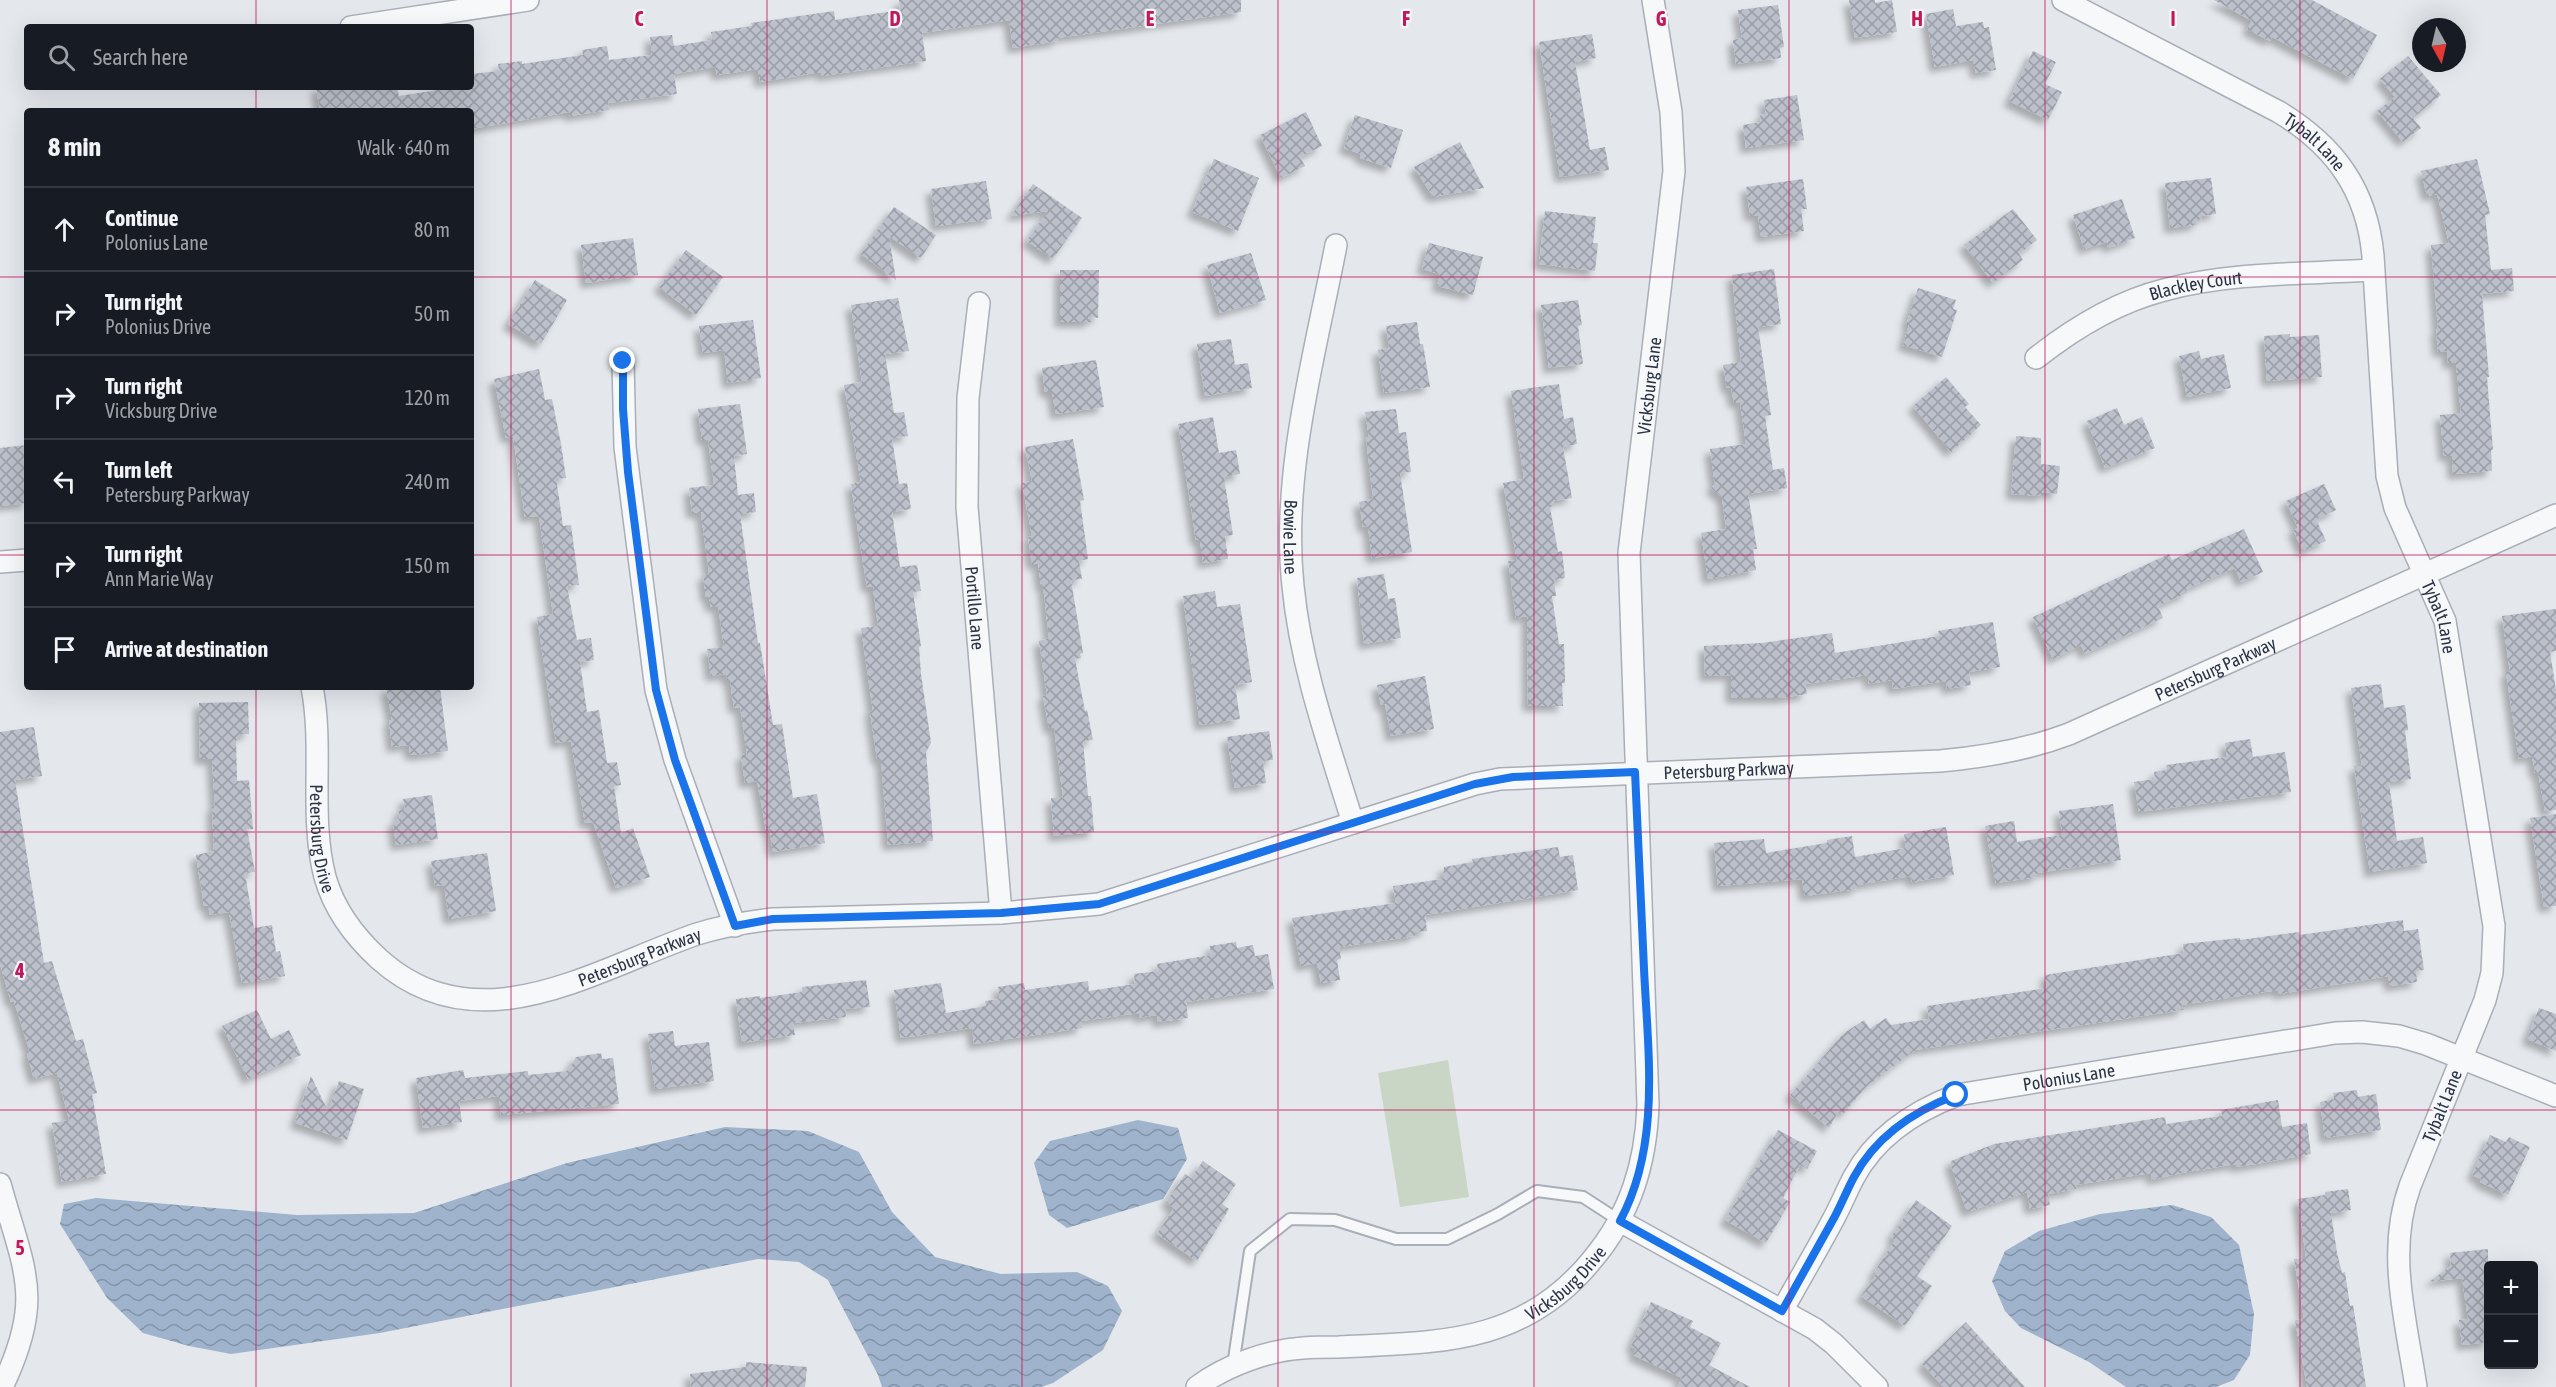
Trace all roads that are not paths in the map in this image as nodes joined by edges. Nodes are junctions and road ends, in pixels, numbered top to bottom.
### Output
1 (528, 0) edge
2 (1653, 0) edge
3 (2063, 0) edge
4 (371, 24) edge
5 (1336, 245) dead end
6 (2373, 270) junction
7 (979, 303) dead end
8 (2036, 358) dead end
9 (623, 361) dead end
10 (2556, 514) edge
11 (24, 560) edge
12 (0, 562) edge
13 (2425, 574) junction
14 (312, 690) edge
15 (1635, 772) junction
16 (1353, 823) junction
17 (1001, 913) junction
18 (735, 926) junction
19 (389, 968) joint
20 (2461, 1059) junction
21 (2556, 1096) edge
22 (0, 1184) edge
23 (1620, 1221) junction
24 (1782, 1311) junction
25 (1233, 1366) junction
26 (2, 1387) edge
27 (1197, 1387) edge
28 (1877, 1387) edge
29 (2416, 1387) edge

1 - 4 street
2 - 15 street, Vicksburg Lane
3 - 6 street, Tybalt Lane
5 - 16 street, Bowie Lane
6 - 8 street, Blackley Court
6 - 13 street, Tybalt Lane
7 - 17 street, Portillo Lane
9 - 18 street
10 - 13 street, Petersburg Parkway
11 - 12 street
13 - 15 street, Petersburg Parkway
13 - 20 street, Tybalt Lane
14 - 19 street, Petersburg Drive
15 - 16 street, Petersburg Parkway
15 - 23 street, Vicksburg Drive
16 - 17 street, Petersburg Parkway
17 - 18 street, Petersburg Parkway
18 - 19 street, Petersburg Parkway
20 - 21 street, Polonius Lane
20 - 24 street, Polonius Lane
20 - 29 street, Tybalt Lane
22 - 26 street
23 - 24 street
23 - 25 street, Vicksburg Drive
23 - 25 lane
24 - 28 street
25 - 27 street, Vicksburg Drive

